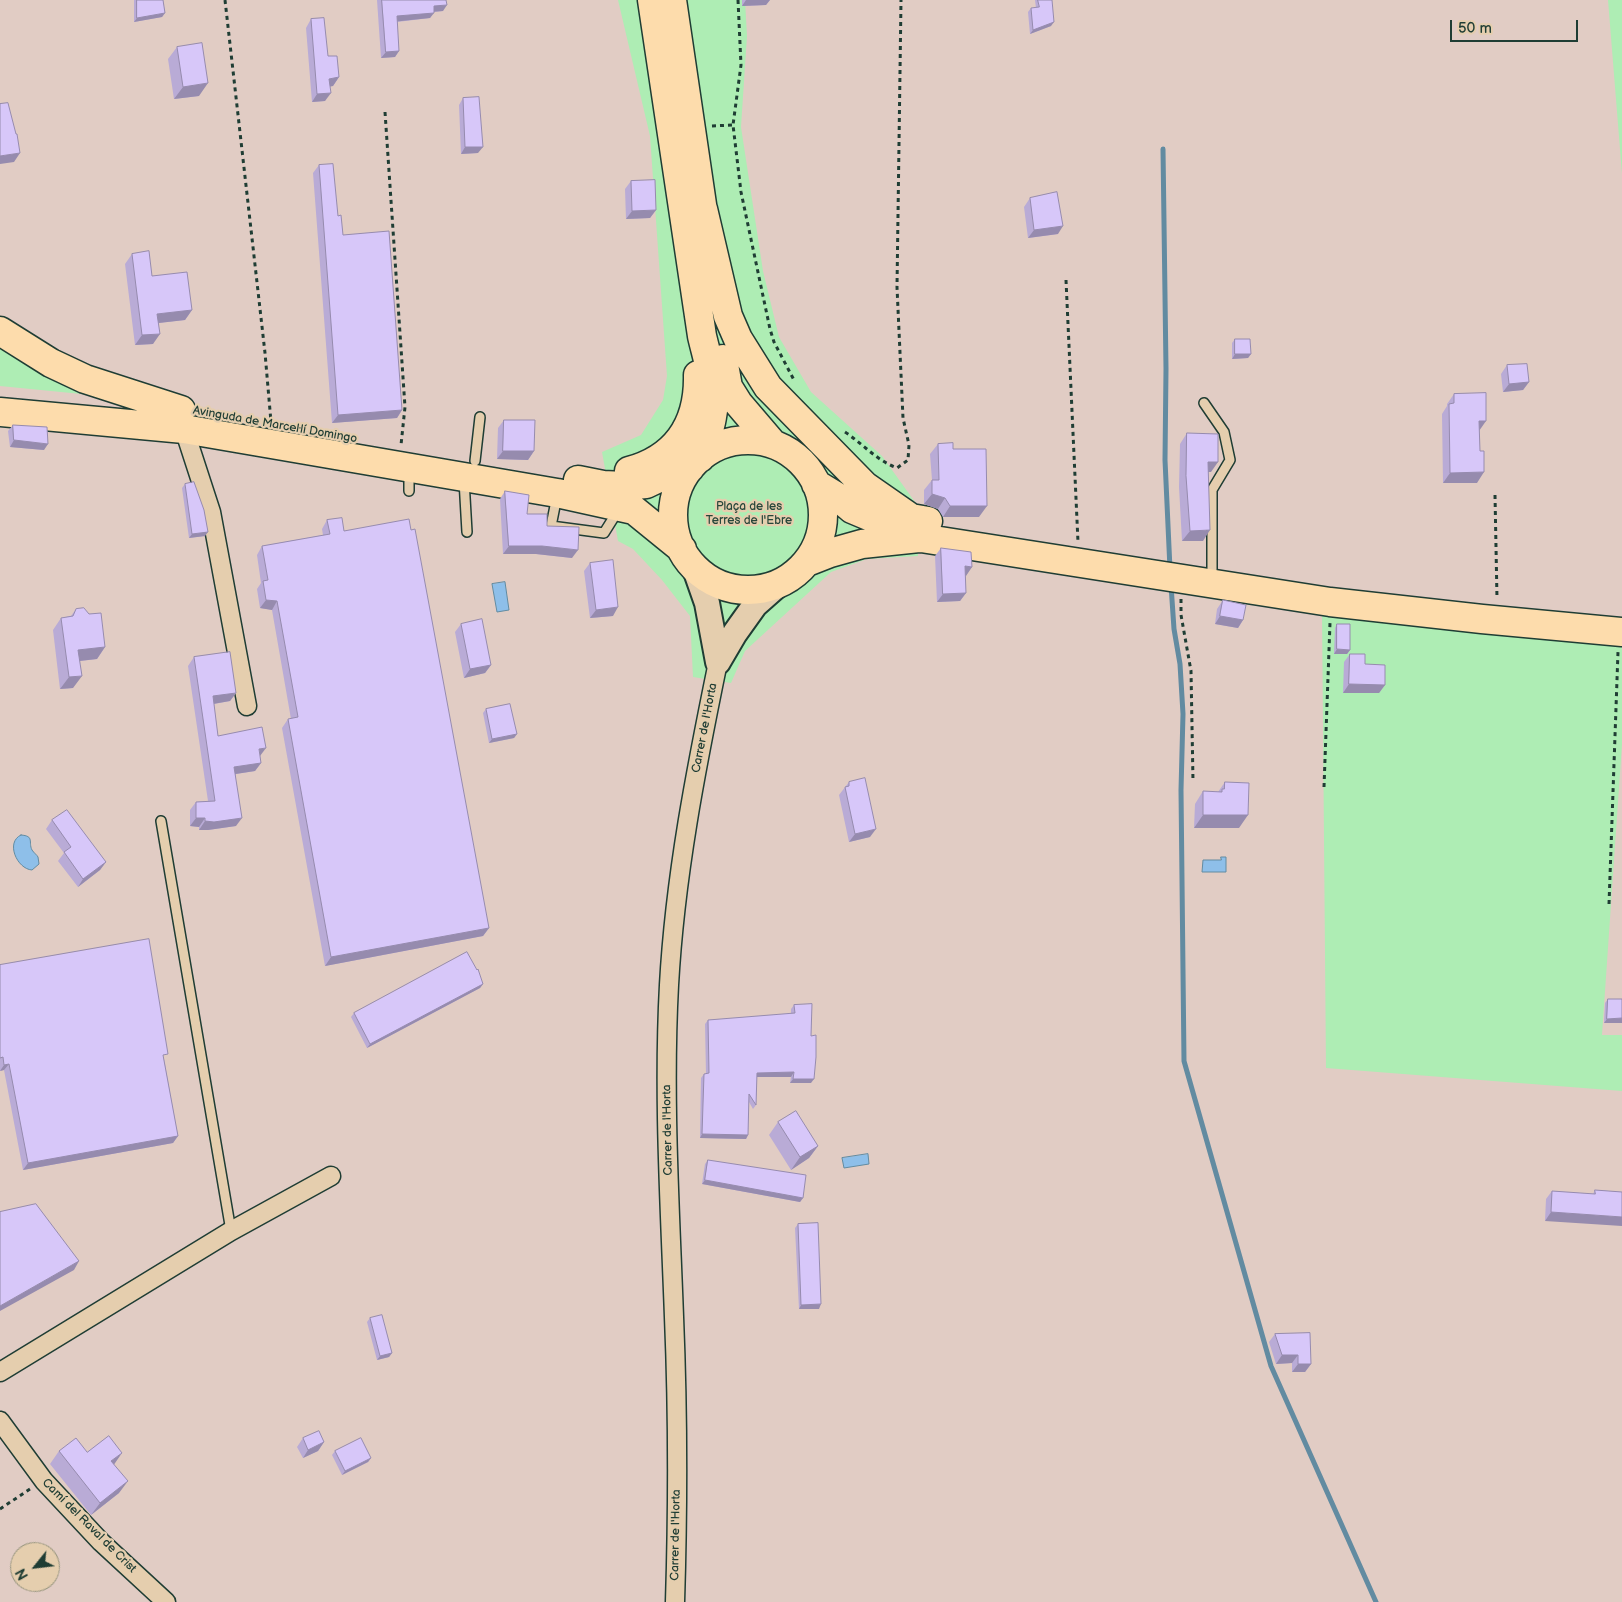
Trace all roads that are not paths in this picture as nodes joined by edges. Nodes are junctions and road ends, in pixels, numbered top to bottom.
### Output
1 (652, 0) edge
2 (672, 0) edge
3 (703, 208) junction
4 (0, 331) edge
5 (702, 336) junction
6 (0, 395) edge
7 (1204, 403) dead end
8 (0, 412) edge
9 (480, 417) dead end
10 (183, 419) junction
11 (773, 444) junction
12 (695, 463) junction
13 (406, 468) junction
14 (469, 469) junction
15 (552, 484) junction
16 (816, 484) junction
17 (467, 532) dead end
18 (921, 538) junction
19 (688, 558) junction
20 (1068, 560) junction
21 (807, 562) junction
22 (781, 582) junction
23 (1224, 587) junction
24 (1620, 632) edge
25 (718, 662) junction
26 (246, 706) dead end
27 (161, 821) dead end
28 (331, 1176) dead end
29 (231, 1231) junction
30 (0, 1372) edge
31 (0, 1421) edge
32 (166, 1602) edge
33 (675, 1602) edge

1 - 5 main road
2 - 3 main road
3 - 11 main road
3 - 20 main road
4 - 10 main road
5 - 12 main road
5 - 15 main road
6 - 10 main road, Avinguda de Marcel·lí Domingo
7 - 23 lane
8 - 10 main road
9 - 14 lane
10 - 13 main road
10 - 13 main road, Avinguda de Marcel·lí Domingo
10 - 26 street
11 - 12 main road
11 - 16 main road
12 - 15 main road
12 - 19 main road
13 - 14 main road, Avinguda de Marcel·lí Domingo
14 - 15 main road, Avinguda de Marcel·lí Domingo
14 - 17 lane
15 - 19 main road
16 - 18 main road
16 - 21 main road
18 - 20 main road
18 - 21 main road
19 - 22 main road
19 - 25 street
20 - 23 main road
21 - 22 main road
22 - 25 street
23 - 24 main road
25 - 33 street, Carrer de l'Horta
27 - 29 lane
28 - 29 street
29 - 30 street
31 - 32 street, Camí del Raval de Crist

